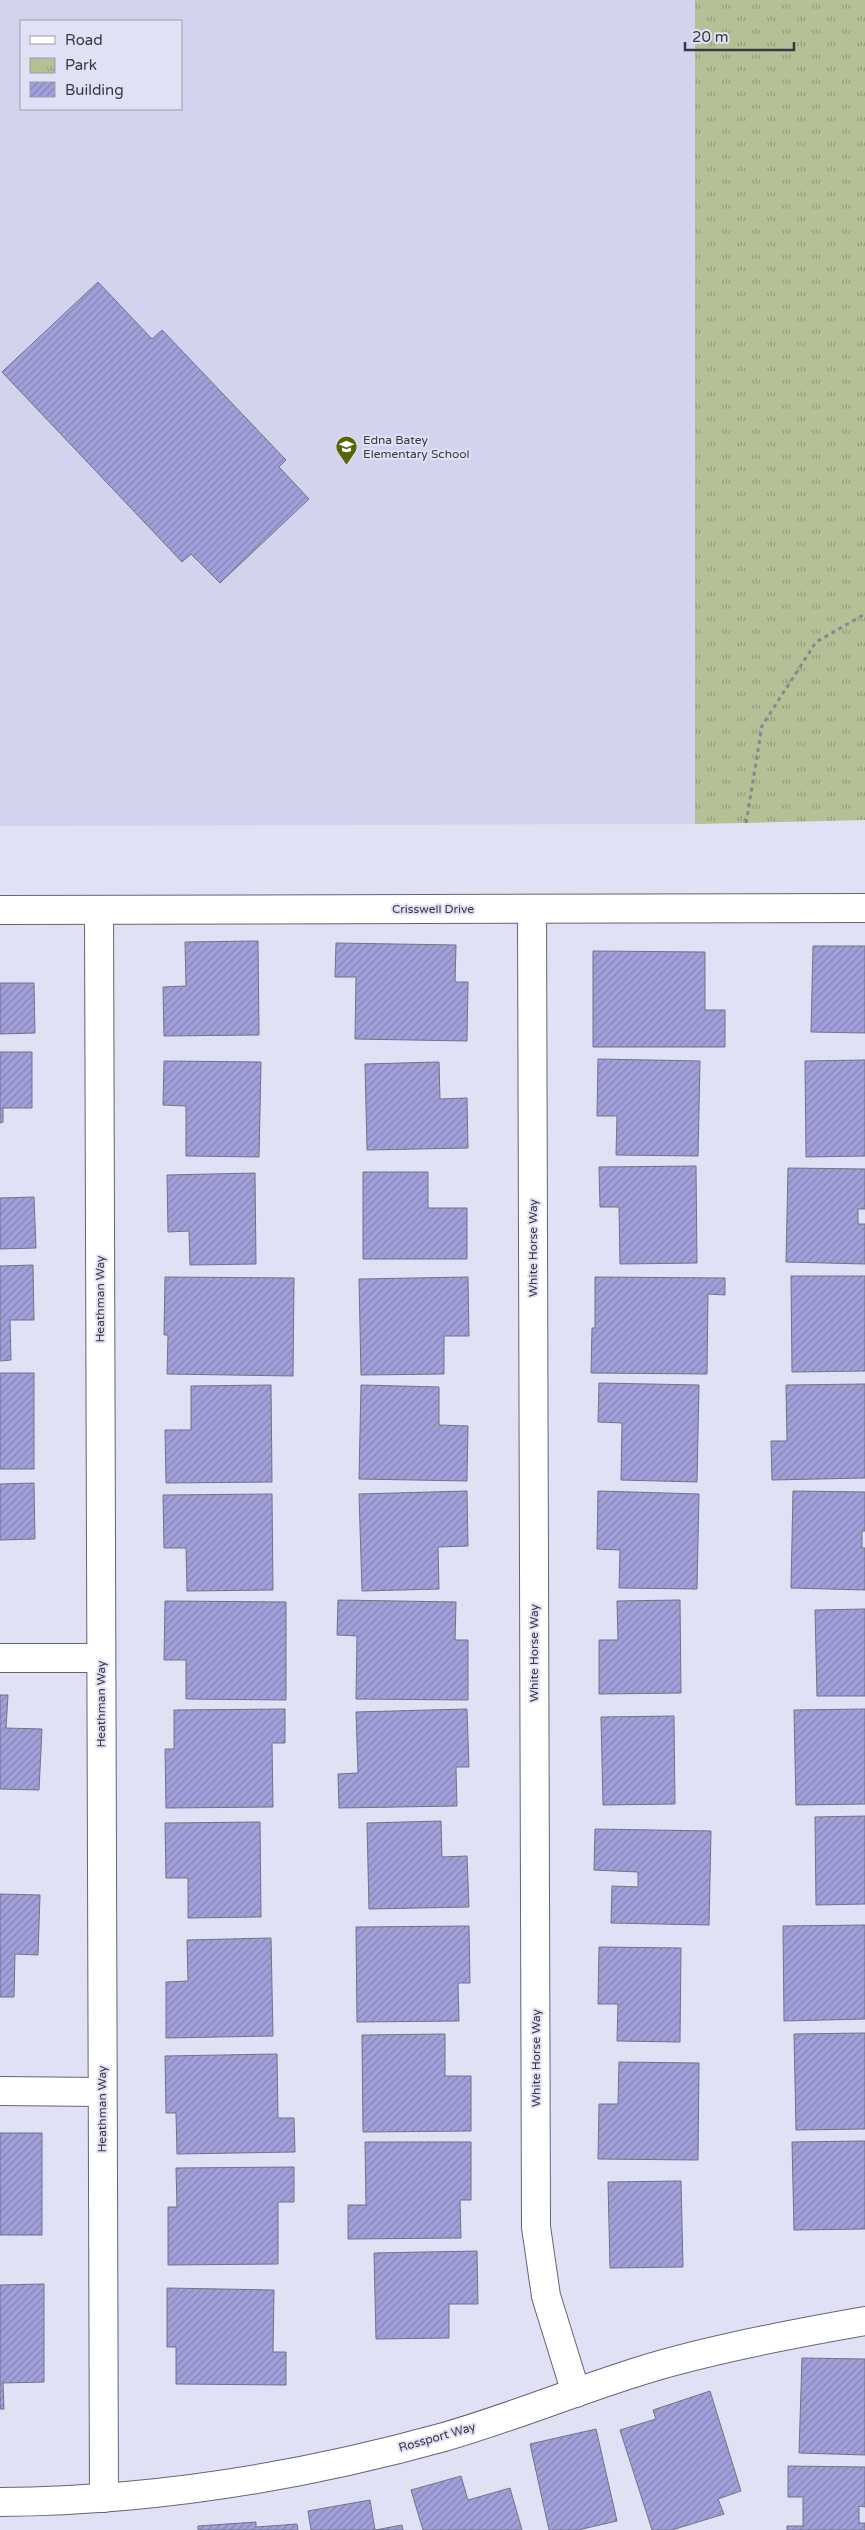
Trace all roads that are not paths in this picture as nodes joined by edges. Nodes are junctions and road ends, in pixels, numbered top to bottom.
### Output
1 (865, 908) edge
2 (532, 909) junction
3 (0, 910) edge
4 (99, 910) junction
5 (0, 1658) edge
6 (101, 1658) junction
7 (0, 2091) edge
8 (102, 2092) junction
9 (865, 2321) edge
10 (576, 2393) junction
11 (104, 2498) junction
12 (0, 2502) edge

1 - 2 street, Crisswell Drive
2 - 4 street, Crisswell Drive
2 - 10 street, White Horse Way
3 - 4 street, Crisswell Drive
4 - 6 street, Heathman Way
5 - 6 street
6 - 8 street, Heathman Way
7 - 8 street
8 - 11 street, Heathman Way
9 - 10 street, Rossport Way
10 - 11 street, Rossport Way
11 - 12 street, Rossport Way

